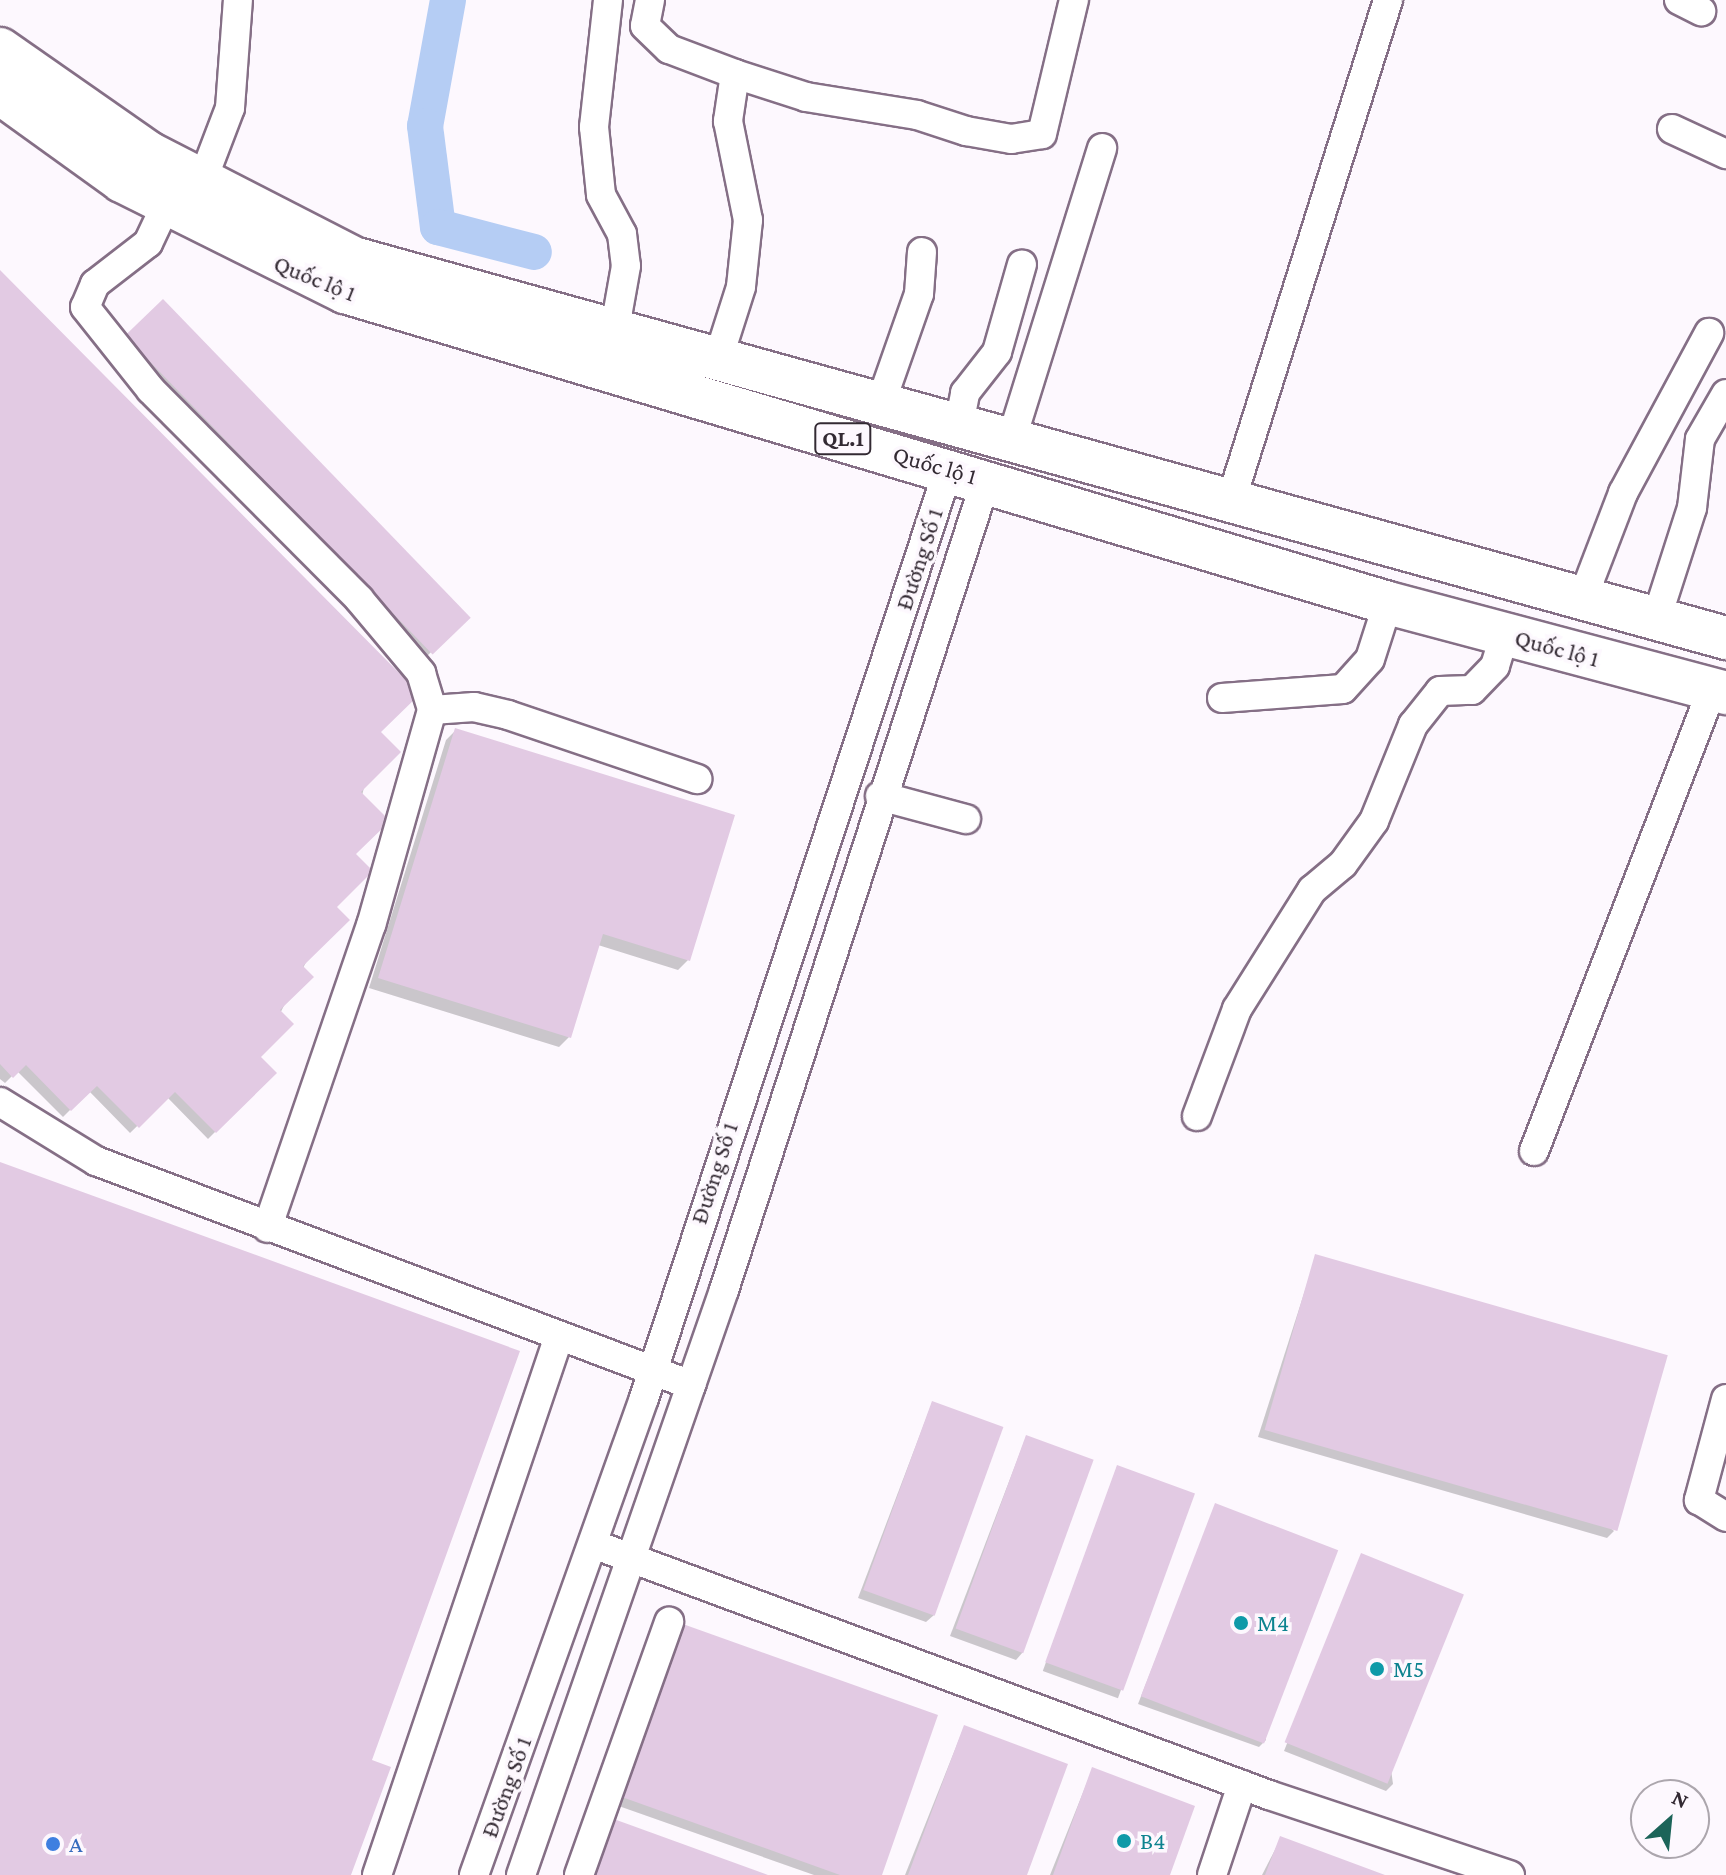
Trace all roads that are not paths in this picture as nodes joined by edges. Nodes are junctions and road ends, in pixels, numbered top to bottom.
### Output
1 (238, 0) edge
2 (608, 0) edge
3 (650, 0) edge
4 (1074, 0) edge
5 (1388, 0) edge
6 (0, 49) edge
7 (735, 74) junction
8 (0, 93) edge
9 (1672, 129) dead end
10 (1102, 148) dead end
11 (1726, 154) edge
12 (201, 184) junction
13 (166, 205) junction
14 (922, 252) dead end
15 (1022, 264) dead end
16 (615, 328) junction
17 (1709, 333) dead end
18 (718, 359) junction
19 (1726, 394) edge
20 (879, 408) junction
21 (988, 438) junction
22 (967, 475) junction
23 (1230, 504) junction
24 (1582, 600) junction
25 (1388, 603) junction
26 (1656, 620) junction
27 (1505, 634) junction
28 (1726, 638) edge
29 (1719, 691) edge
30 (1222, 698) dead end
31 (432, 710) junction
32 (697, 779) dead end
33 (880, 796) junction
34 (966, 819) dead end
35 (0, 1102) edge
36 (1197, 1116) dead end
37 (1534, 1151) dead end
38 (267, 1228) junction
39 (559, 1336) junction
40 (651, 1371) junction
41 (691, 1385) junction
42 (1726, 1399) edge
43 (1726, 1517) edge
44 (593, 1544) junction
45 (631, 1557) junction
46 (669, 1622) dead end
47 (1242, 1785) junction
48 (377, 1875) edge
49 (474, 1875) edge
50 (521, 1875) edge
51 (579, 1875) edge
52 (1212, 1875) edge
53 (1510, 1875) edge

1 - 12 street
2 - 16 street
3 - 7 street
4 - 7 street
5 - 23 street
6 - 12 highway, Quốc lộ 1 / QL.1
7 - 18 street
8 - 13 highway, Quốc lộ 1 / QL.1
9 - 11 street
10 - 21 street
12 - 16 highway, Quốc lộ 1 / QL.1
13 - 22 highway, Quốc lộ 1 / QL.1
13 - 31 street
14 - 20 street
15 - 21 street
16 - 18 highway, Quốc lộ 1 / QL.1
17 - 24 street
18 - 20 highway, Quốc lộ 1 / QL.1
19 - 26 street
20 - 21 highway, Quốc lộ 1 / QL.1
21 - 22 highway
21 - 23 highway, Quốc lộ 1 / QL.1
22 - 25 highway, Quốc lộ 1 / QL.1
22 - 33 street, Đường Số 1
22 - 40 street, Đường Số 1
23 - 24 highway, Quốc lộ 1 / QL.1
24 - 26 highway, Quốc lộ 1 / QL.1
25 - 27 highway, Quốc lộ 1 / QL.1
25 - 30 street
26 - 28 highway, Quốc lộ 1 / QL.1
27 - 29 highway, Quốc lộ 1 / QL.1
27 - 36 street
29 - 37 street
31 - 32 street
31 - 38 street
33 - 34 street
33 - 41 street, Đường Số 1
35 - 38 street
38 - 39 street
39 - 40 street
39 - 48 street
40 - 41 street
40 - 44 street, Đường Số 1
41 - 45 street, Đường Số 1
42 - 43 street
44 - 45 street
44 - 49 street, Đường Số 1
45 - 47 street
45 - 50 street, Đường Số 1
46 - 51 street
47 - 52 street
47 - 53 street

